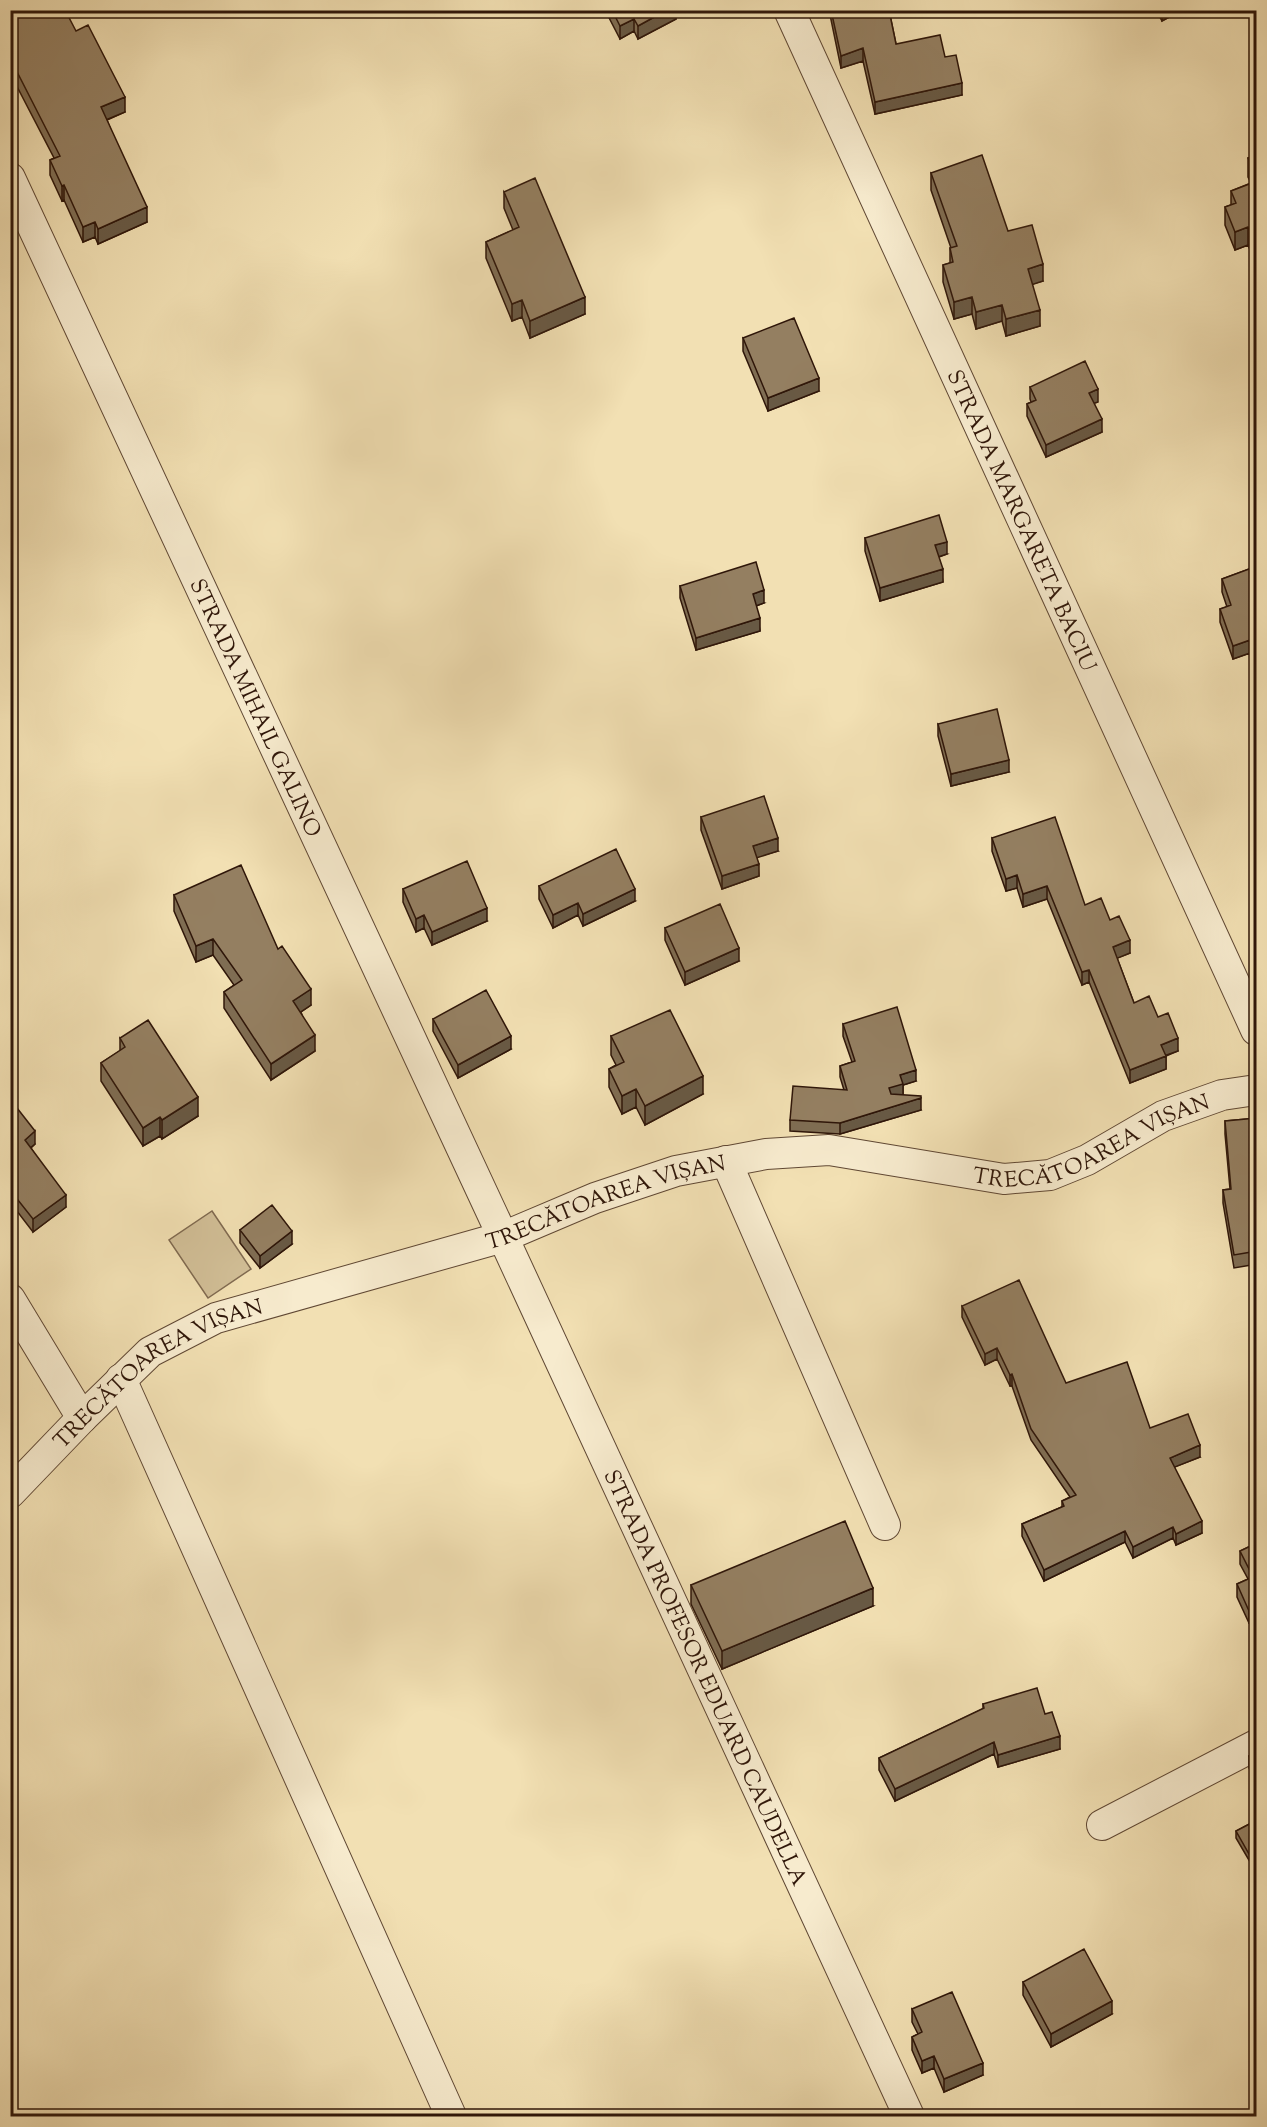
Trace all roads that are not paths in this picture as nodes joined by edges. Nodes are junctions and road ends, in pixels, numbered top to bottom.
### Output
1 (789, 10) edge
2 (10, 178) edge
3 (1257, 1030) edge
4 (1257, 1090) edge
5 (726, 1161) junction
6 (503, 1237) junction
7 (10, 1299) edge
8 (121, 1378) junction
9 (82, 1418) junction
10 (10, 1493) edge
11 (885, 1525) dead end
12 (1257, 1745) edge
13 (1102, 1825) dead end
14 (451, 2116) edge
15 (909, 2116) edge

1 - 3 street, STRADA MARGARETA BACIU
2 - 6 street, STRADA MIHAIL GALINO
4 - 5 street, TRECĂTOAREA VIȘAN
5 - 6 street, TRECĂTOAREA VIȘAN
5 - 11 street
6 - 8 street, TRECĂTOAREA VIȘAN
6 - 15 street, STRADA PROFESOR EDUARD CAUDELLA
7 - 9 street
8 - 9 street, TRECĂTOAREA VIȘAN
8 - 14 street
9 - 10 street, TRECĂTOAREA VIȘAN
12 - 13 street

